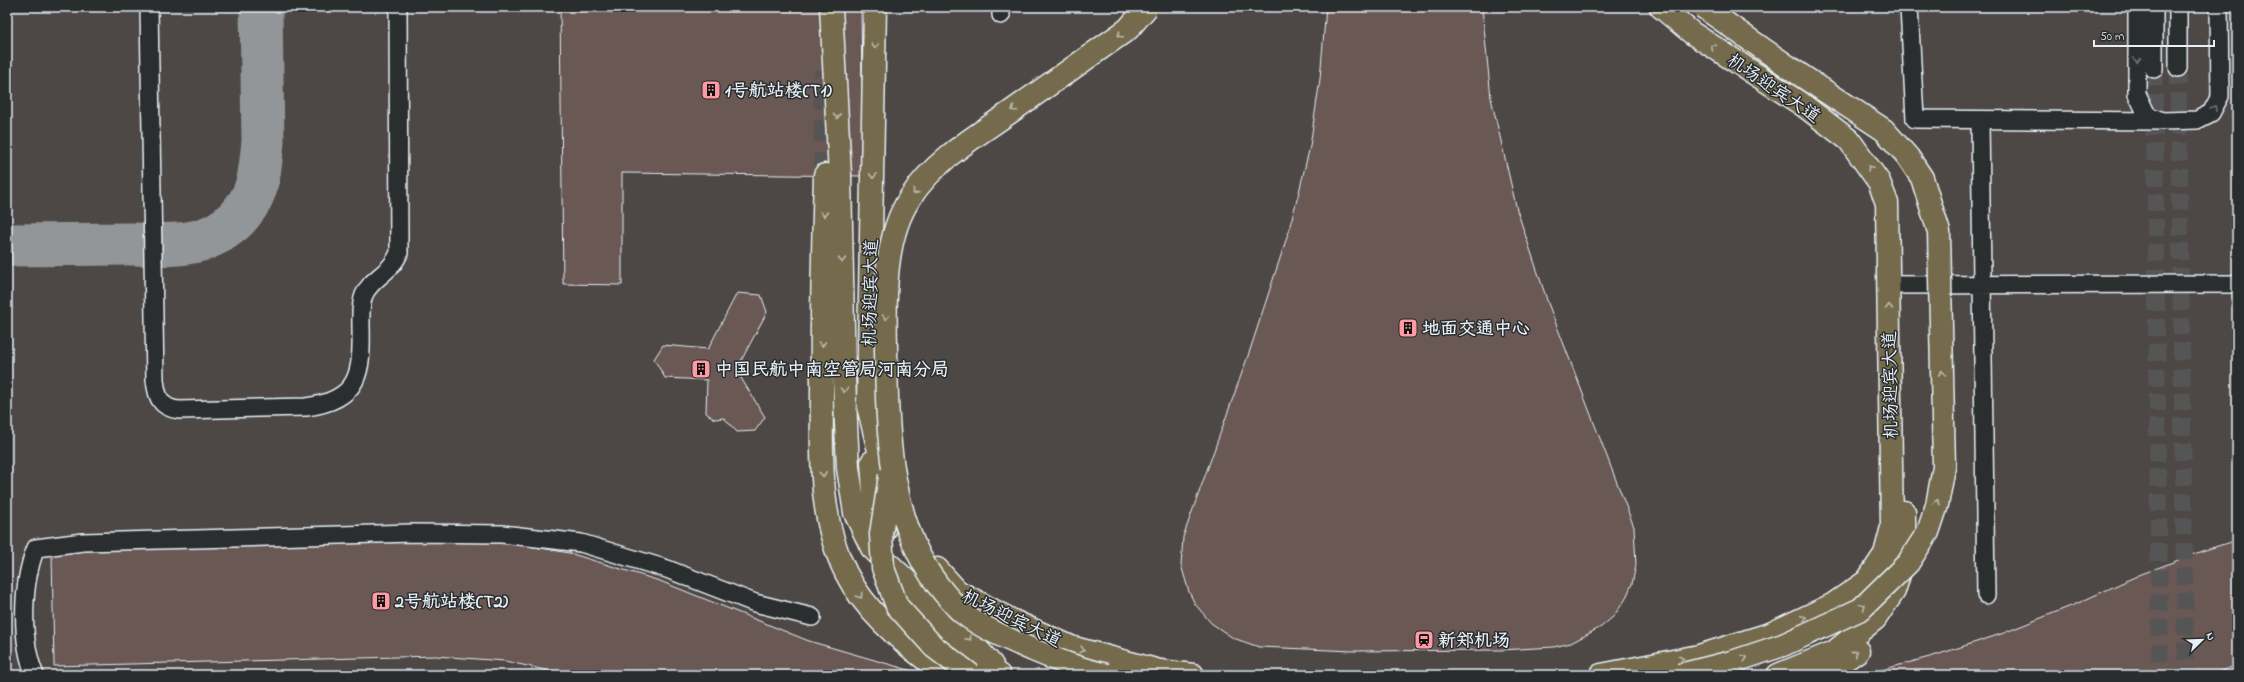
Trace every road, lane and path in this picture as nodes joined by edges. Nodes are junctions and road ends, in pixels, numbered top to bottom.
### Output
1 (149, 7) edge
2 (398, 7) edge
3 (831, 7) edge
4 (875, 7) edge
5 (1147, 7) edge
6 (1661, 7) edge
7 (1704, 7) edge
8 (1909, 7) edge
9 (2137, 7) edge
10 (2154, 7) edge
11 (2178, 7) edge
12 (2219, 7) edge
13 (2178, 68) tunnel mouth
14 (2154, 69) tunnel mouth
15 (1980, 120) junction
16 (2162, 121) junction
17 (825, 175) tunnel mouth
18 (2237, 284) edge
19 (1982, 285) junction
20 (1888, 286) junction
21 (868, 406) junction
22 (1890, 407) junction
23 (892, 465) junction
24 (1928, 532) junction
25 (872, 548) junction
26 (909, 583) junction
27 (1986, 595) dead end
28 (942, 609) junction
29 (812, 616) dead end
30 (1013, 621) junction
31 (35, 675) edge
32 (947, 675) edge
33 (971, 675) edge
34 (1000, 675) edge
35 (1107, 675) edge
36 (1193, 675) edge
37 (1601, 675) edge
38 (1680, 675) edge
39 (1778, 675) edge
40 (1823, 675) edge

1 - 2 street
3 -> 25 main road
4 -> 21 main road, 机场迎宾大道
5 -> 23 main road, bridge
20 -> 6 main road, 机场迎宾大道
24 -> 7 main road, bridge
8 - 15 street
9 -> 16 street
10 - 14 street
11 - 13 street
16 -> 12 street
15 - 16 street
15 - 19 street
17 -> 32 main road
18 - 19 street
19 - 20 street
19 - 27 street
22 -> 20 main road, 机场迎宾大道
21 - 26 main road
21 - 30 main road, 机场迎宾大道
37 -> 22 main road, 机场迎宾大道
22 - 39 main road
23 - 33 main road, bridge
23 - 35 main road, bridge
38 -> 24 main road, bridge
40 -> 24 main road, bridge
25 - 26 main road
25 - 34 main road
26 - 28 main road
28 - 30 main road
28 -> 34 main road
29 - 31 street
30 -> 36 main road, 机场迎宾大道

